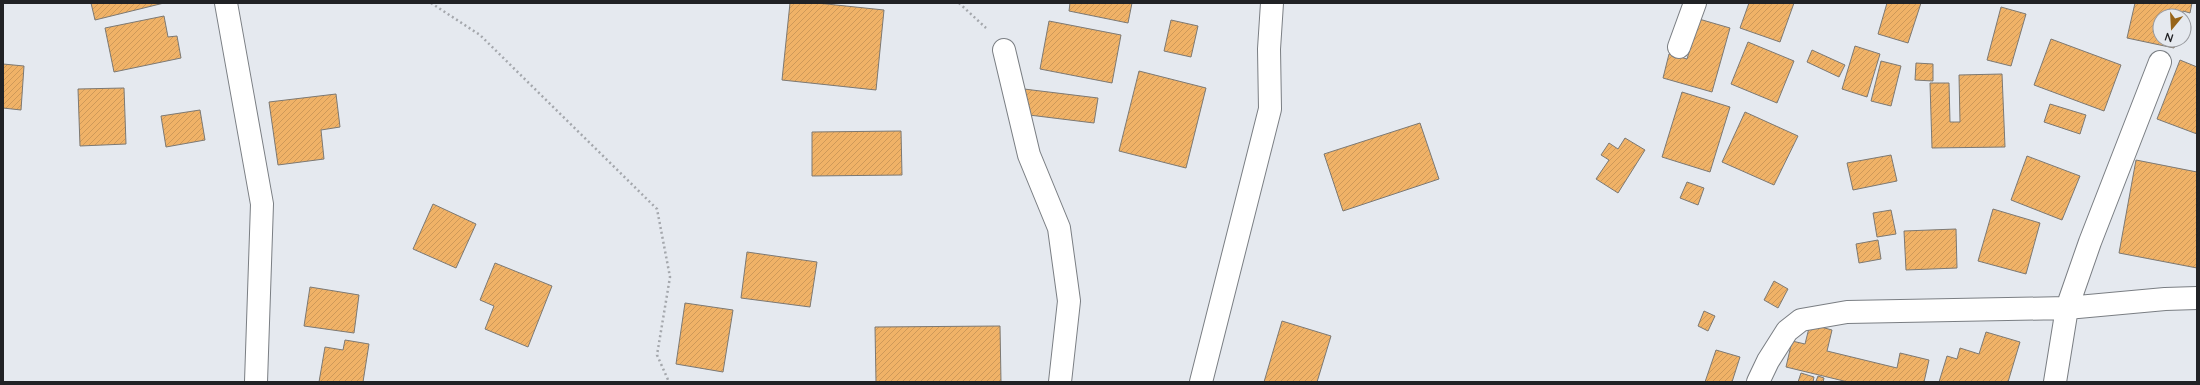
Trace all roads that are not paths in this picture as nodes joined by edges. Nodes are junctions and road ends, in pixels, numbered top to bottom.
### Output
1 (226, 3) edge
2 (1272, 3) edge
3 (1694, 3) edge
4 (1679, 47) dead end
5 (1004, 50) road end
6 (2160, 62) dead end
7 (2197, 298) edge
8 (2067, 308) junction
9 (256, 382) edge
10 (1060, 382) edge
11 (1201, 382) edge
12 (1758, 382) edge
13 (2055, 382) edge

1 - 9 street
2 - 11 street
3 - 4 street
5 - 10 street
6 - 8 street
7 - 8 street
8 - 12 street
8 - 13 street

